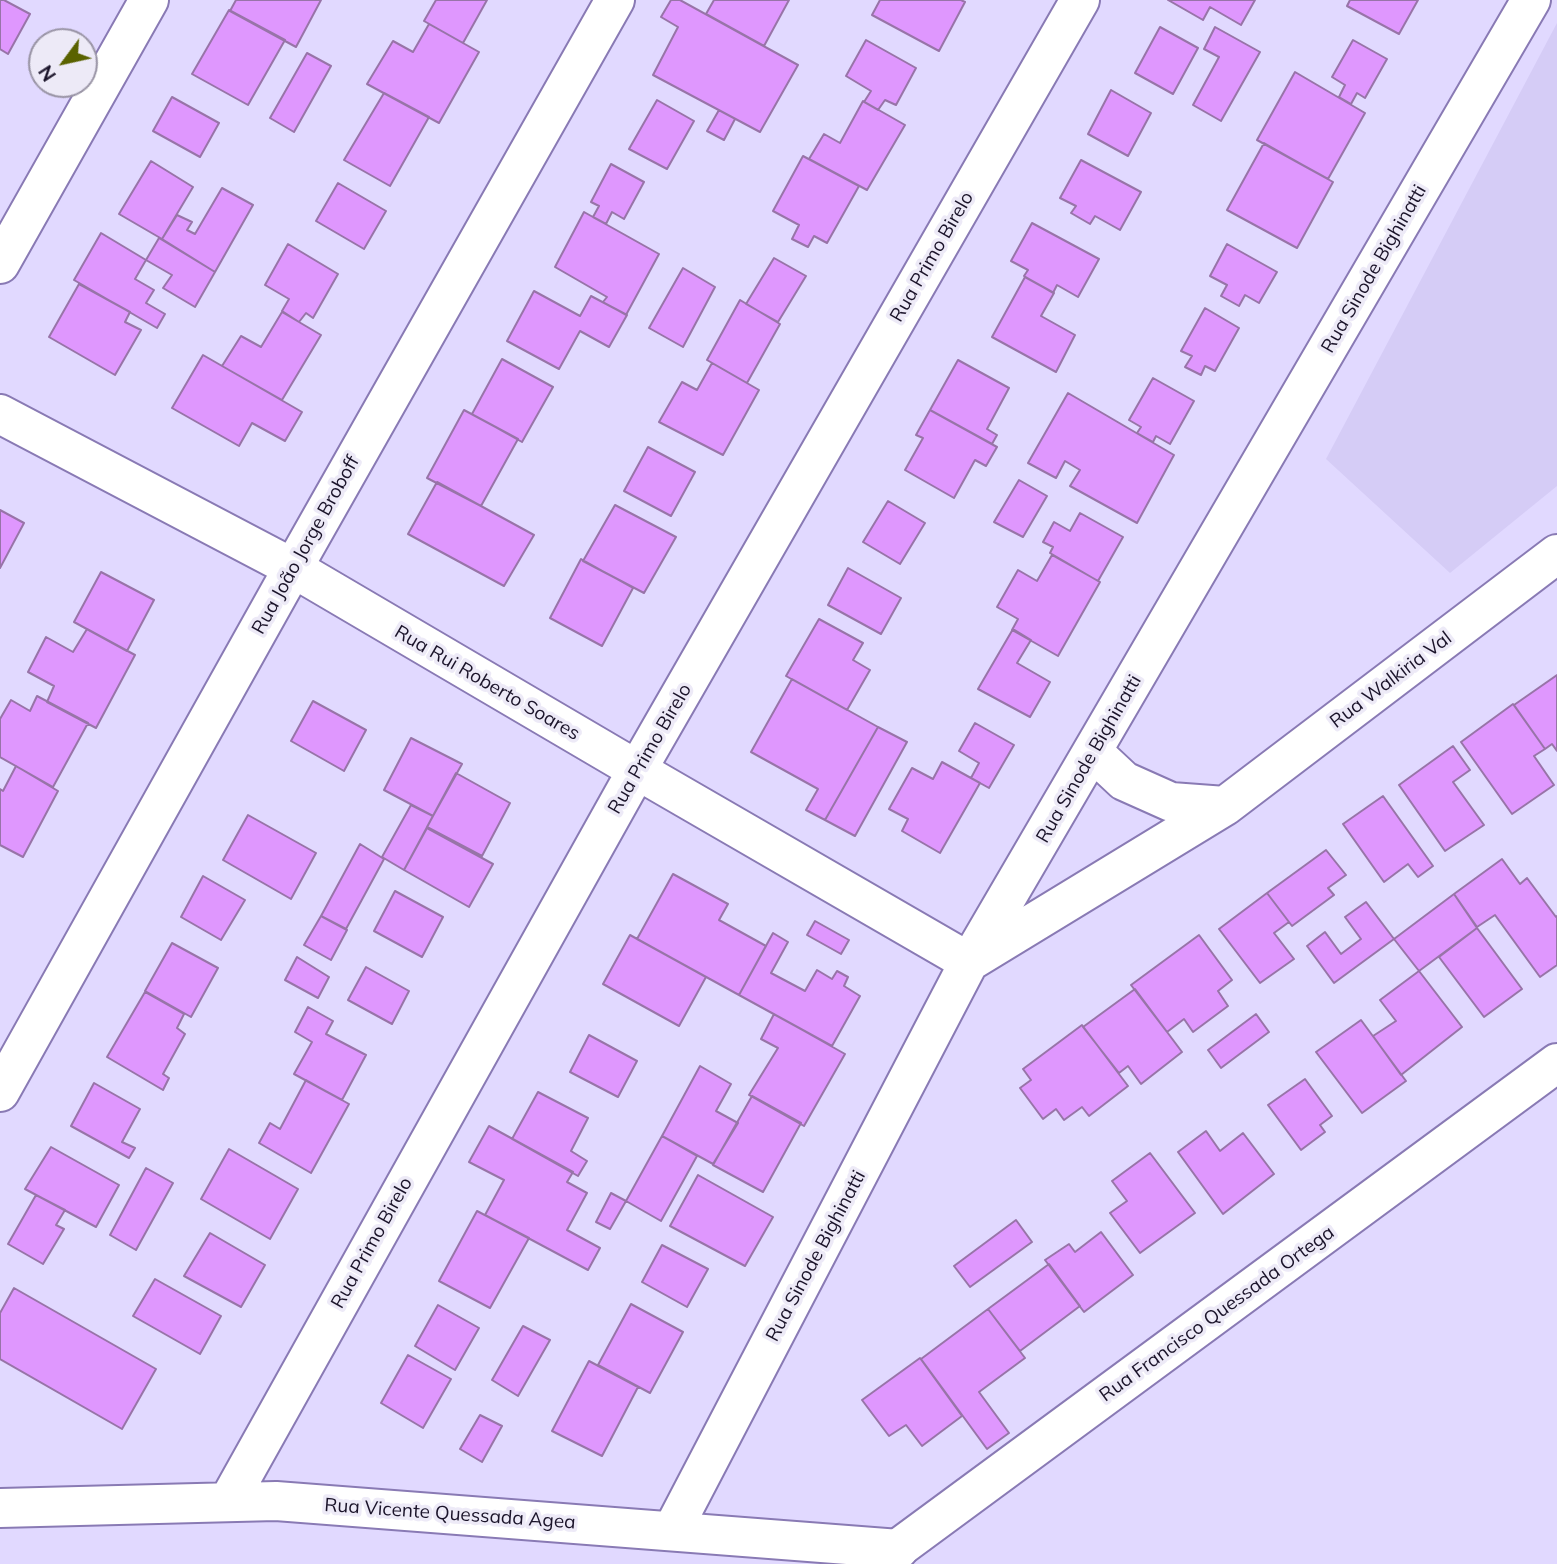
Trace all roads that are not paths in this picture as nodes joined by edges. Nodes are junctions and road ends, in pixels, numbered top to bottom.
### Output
1 (149, 0) edge
2 (615, 0) edge
3 (1080, 0) edge
4 (1531, 0) edge
5 (0, 264) edge
6 (0, 414) edge
7 (1557, 555) edge
8 (293, 568) junction
9 (1093, 752) junction
10 (637, 771) junction
11 (1225, 806) junction
12 (969, 962) junction
13 (1557, 1063) edge
14 (0, 1092) edge
15 (228, 1502) junction
16 (0, 1508) edge
17 (672, 1531) junction
18 (888, 1556) edge

1 - 5 street
2 - 8 street, Rua João Jorge Broboff
3 - 10 street, Rua Primo Birelo
4 - 9 street, Rua Sinode Bighinatti
6 - 8 street, Rua Rui Roberto Soares
7 - 11 street, Rua Walkiria Val
8 - 10 street, Rua Rui Roberto Soares
8 - 14 street, Rua João Jorge Broboff
9 - 11 street
9 - 12 street, Rua Sinode Bighinatti
10 - 12 street, Rua Rui Roberto Soares
10 - 15 street, Rua Primo Birelo
11 - 12 street, Rua Walkiria Val
12 - 17 street, Rua Sinode Bighinatti
13 - 18 street, Rua Francisco Quessada Ortega
15 - 16 street, Rua Vicente Quessada Agea
15 - 17 street, Rua Vicente Quessada Agea
17 - 18 street, Rua Vicente Quessada Agea

